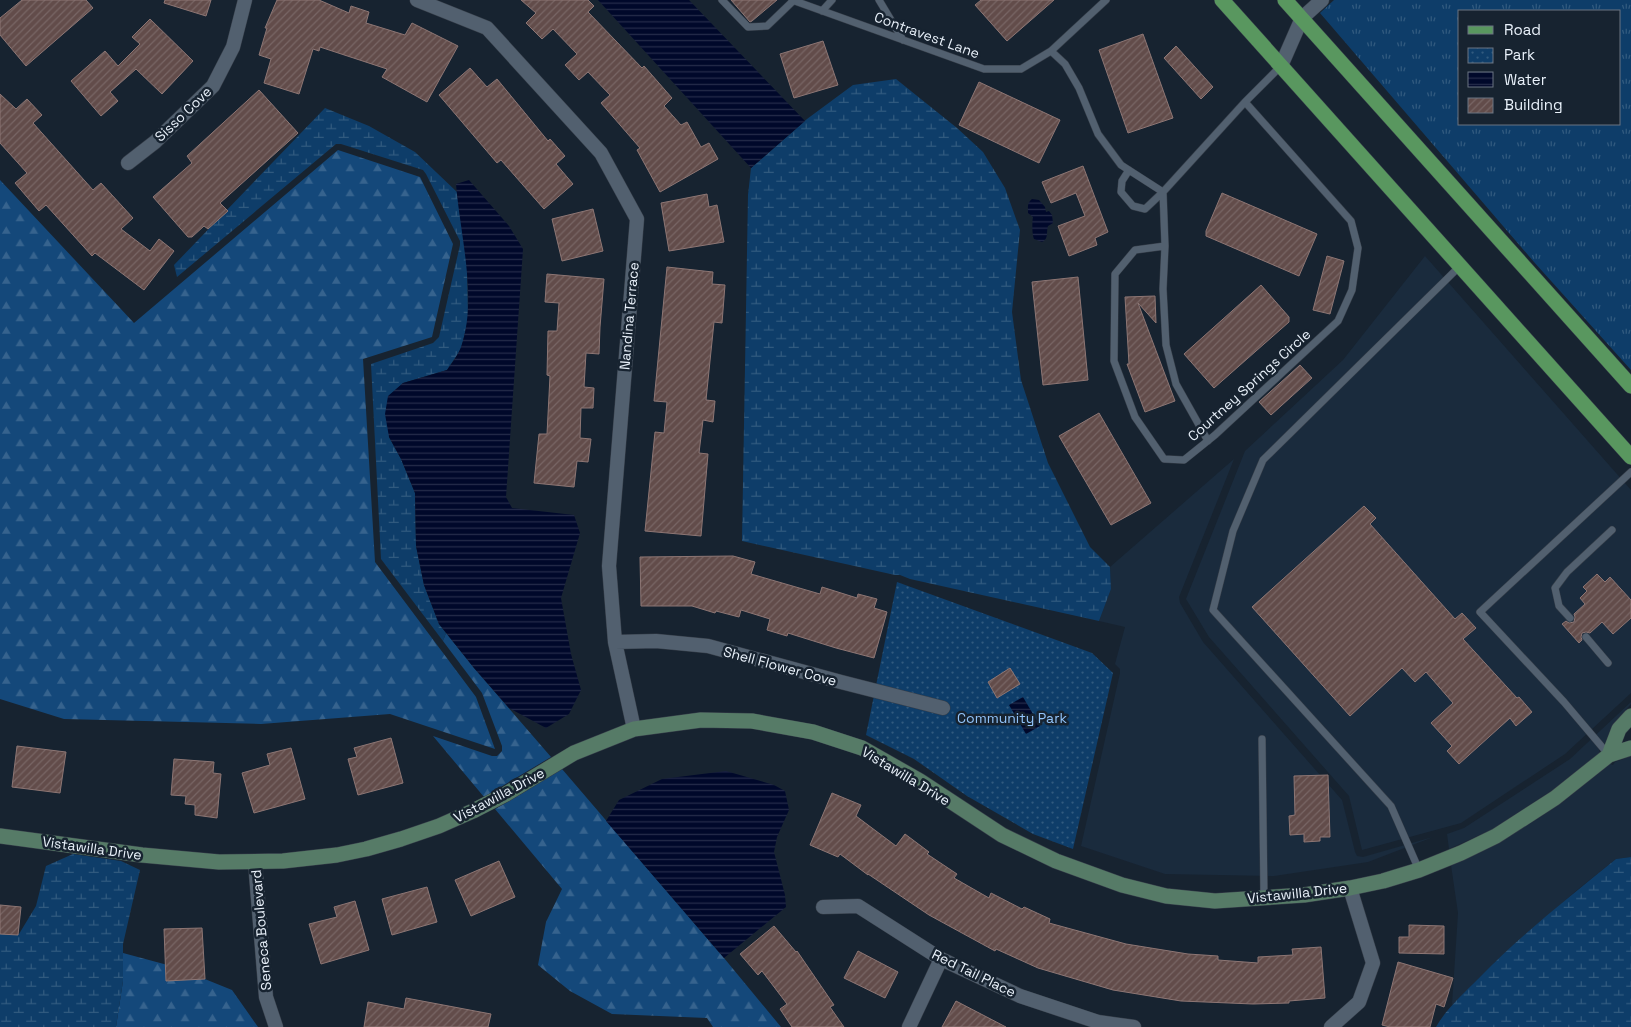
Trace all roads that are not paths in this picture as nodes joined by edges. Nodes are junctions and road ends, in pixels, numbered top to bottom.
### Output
1 (245, 0) edge
2 (417, 0) edge
3 (722, 0) edge
4 (832, 0) edge
5 (879, 0) edge
6 (1106, 0) edge
7 (1222, 0) edge
8 (1285, 0) edge
9 (1322, 0) edge
10 (793, 1) edge
11 (822, 11) junction
12 (1302, 18) junction
13 (904, 40) junction
14 (1051, 51) junction
15 (1281, 66) junction
16 (1245, 102) junction
17 (128, 163) dead end
18 (1129, 170) junction
19 (1163, 192) junction
20 (1165, 246) junction
21 (1460, 266) junction
22 (1631, 386) edge
23 (1208, 440) junction
24 (1631, 457) edge
25 (1631, 472) edge
26 (1612, 530) dead end
27 (1570, 618) dead end
28 (1586, 637) dead end
29 (615, 642) junction
30 (1608, 663) dead end
31 (943, 708) dead end
32 (1631, 716) edge
33 (634, 729) junction
34 (1262, 739) dead end
35 (1631, 748) edge
36 (1609, 755) junction
37 (0, 836) edge
38 (255, 862) junction
39 (1419, 870) junction
40 (1350, 888) junction
41 (1264, 897) junction
42 (822, 907) dead end
43 (941, 959) junction
44 (276, 1027) edge
45 (909, 1027) edge
46 (1134, 1027) edge
47 (1332, 1027) edge

1 - 17 street, Sisso Cove
2 - 29 street, Nandina Terrace
3 - 10 lane, Contravest Lane
4 - 11 lane
5 - 13 lane
6 - 14 lane, Contravest Lane
7 - 15 main road
8 - 12 main road
9 - 12 street
10 - 11 lane, Contravest Lane
11 - 13 lane, Contravest Lane
12 - 15 street
12 - 22 main road
13 - 14 lane, Contravest Lane
14 - 18 lane
15 - 16 lane
15 - 21 main road
16 - 19 lane
16 - 23 lane, Courtney Springs Circle
18 - 19 lane
18 - 19 lane
19 - 20 lane
20 - 23 lane
20 - 23 lane, Courtney Springs Circle
21 - 24 main road
21 - 39 lane
25 - 36 lane
26 - 27 lane
28 - 30 lane
29 - 31 street, Shell Flower Cove
29 - 33 street, Nandina Terrace
32 - 36 street
33 - 38 street, Vistawilla Drive
33 - 41 street, Vistawilla Drive
34 - 41 lane
35 - 36 street, Vistawilla Drive
36 - 39 street, Vistawilla Drive
37 - 38 street, Vistawilla Drive
38 - 44 street, Seneca Boulevard
39 - 40 street, Vistawilla Drive
40 - 41 street, Vistawilla Drive
40 - 47 street
42 - 43 street, Red Tail Place
43 - 45 street
43 - 46 street, Red Tail Place

